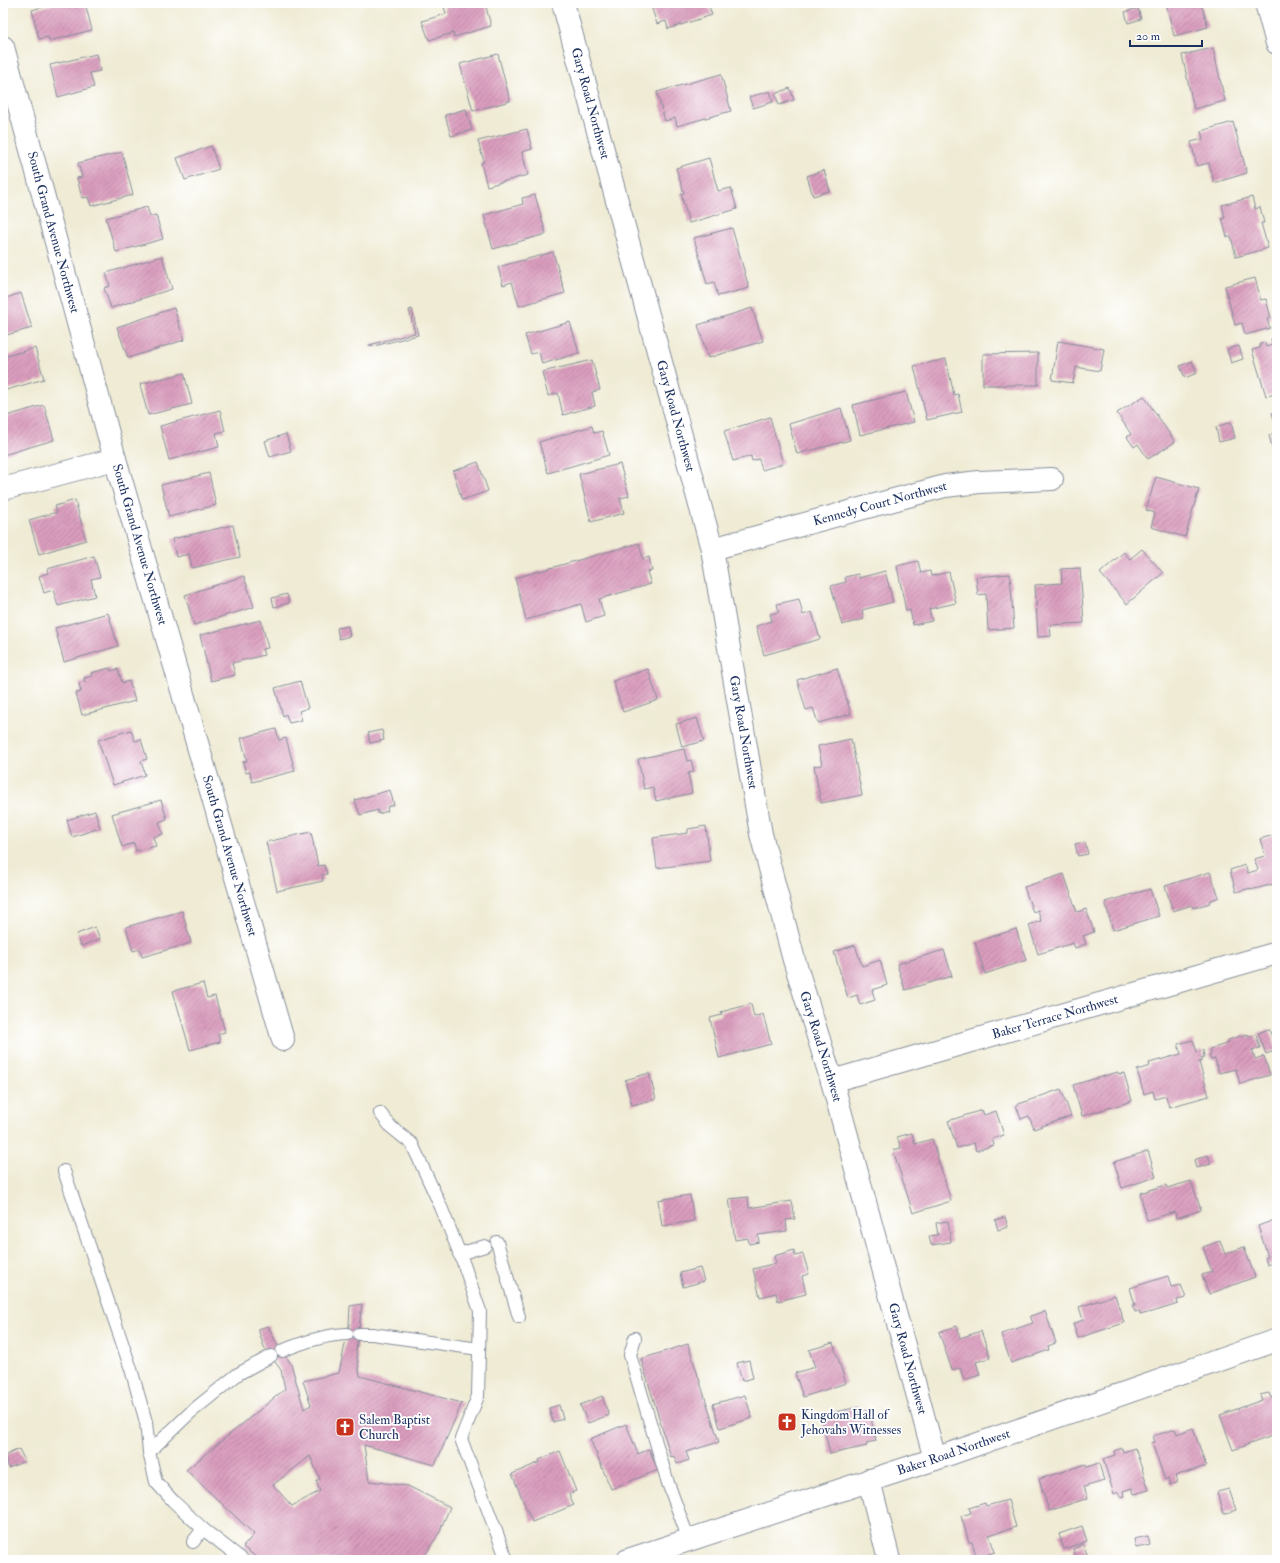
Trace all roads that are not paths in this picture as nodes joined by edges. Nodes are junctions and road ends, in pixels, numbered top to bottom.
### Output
1 (563, 3) edge
2 (1266, 3) edge
3 (1277, 43) edge
4 (3, 47) edge
5 (115, 459) junction
6 (1052, 479) dead end
7 (3, 489) edge
8 (712, 549) junction
9 (1277, 953) edge
10 (283, 1040) dead end
11 (832, 1081) junction
12 (380, 1113) dead end
13 (64, 1171) dead end
14 (459, 1254) junction
15 (519, 1317) dead end
16 (635, 1338) dead end
17 (1277, 1340) edge
18 (479, 1349) junction
19 (282, 1351) dead end
20 (271, 1356) dead end
21 (149, 1452) junction
22 (935, 1459) junction
23 (869, 1480) junction
24 (203, 1529) junction
25 (689, 1540) junction
26 (193, 1542) dead end
27 (243, 1560) edge
28 (507, 1560) edge
29 (628, 1560) edge
30 (889, 1560) edge

1 - 8 street, Gary Road Northwest
2 - 3 street
4 - 5 street, South Grand Avenue Northwest
5 - 7 street
5 - 10 street, South Grand Avenue Northwest
6 - 8 street, Kennedy Court Northwest
8 - 11 street, Gary Road Northwest
9 - 11 street, Baker Terrace Northwest
11 - 22 street, Gary Road Northwest
12 - 14 lane
13 - 21 lane
14 - 15 lane
14 - 18 lane
16 - 25 lane
17 - 22 street, Baker Road Northwest
18 - 19 lane
18 - 28 lane
20 - 21 lane
21 - 24 lane
22 - 23 street, Baker Road Northwest
23 - 25 street, Baker Road Northwest
23 - 30 street
24 - 26 lane
24 - 27 lane
25 - 29 street, Baker Road Northwest

